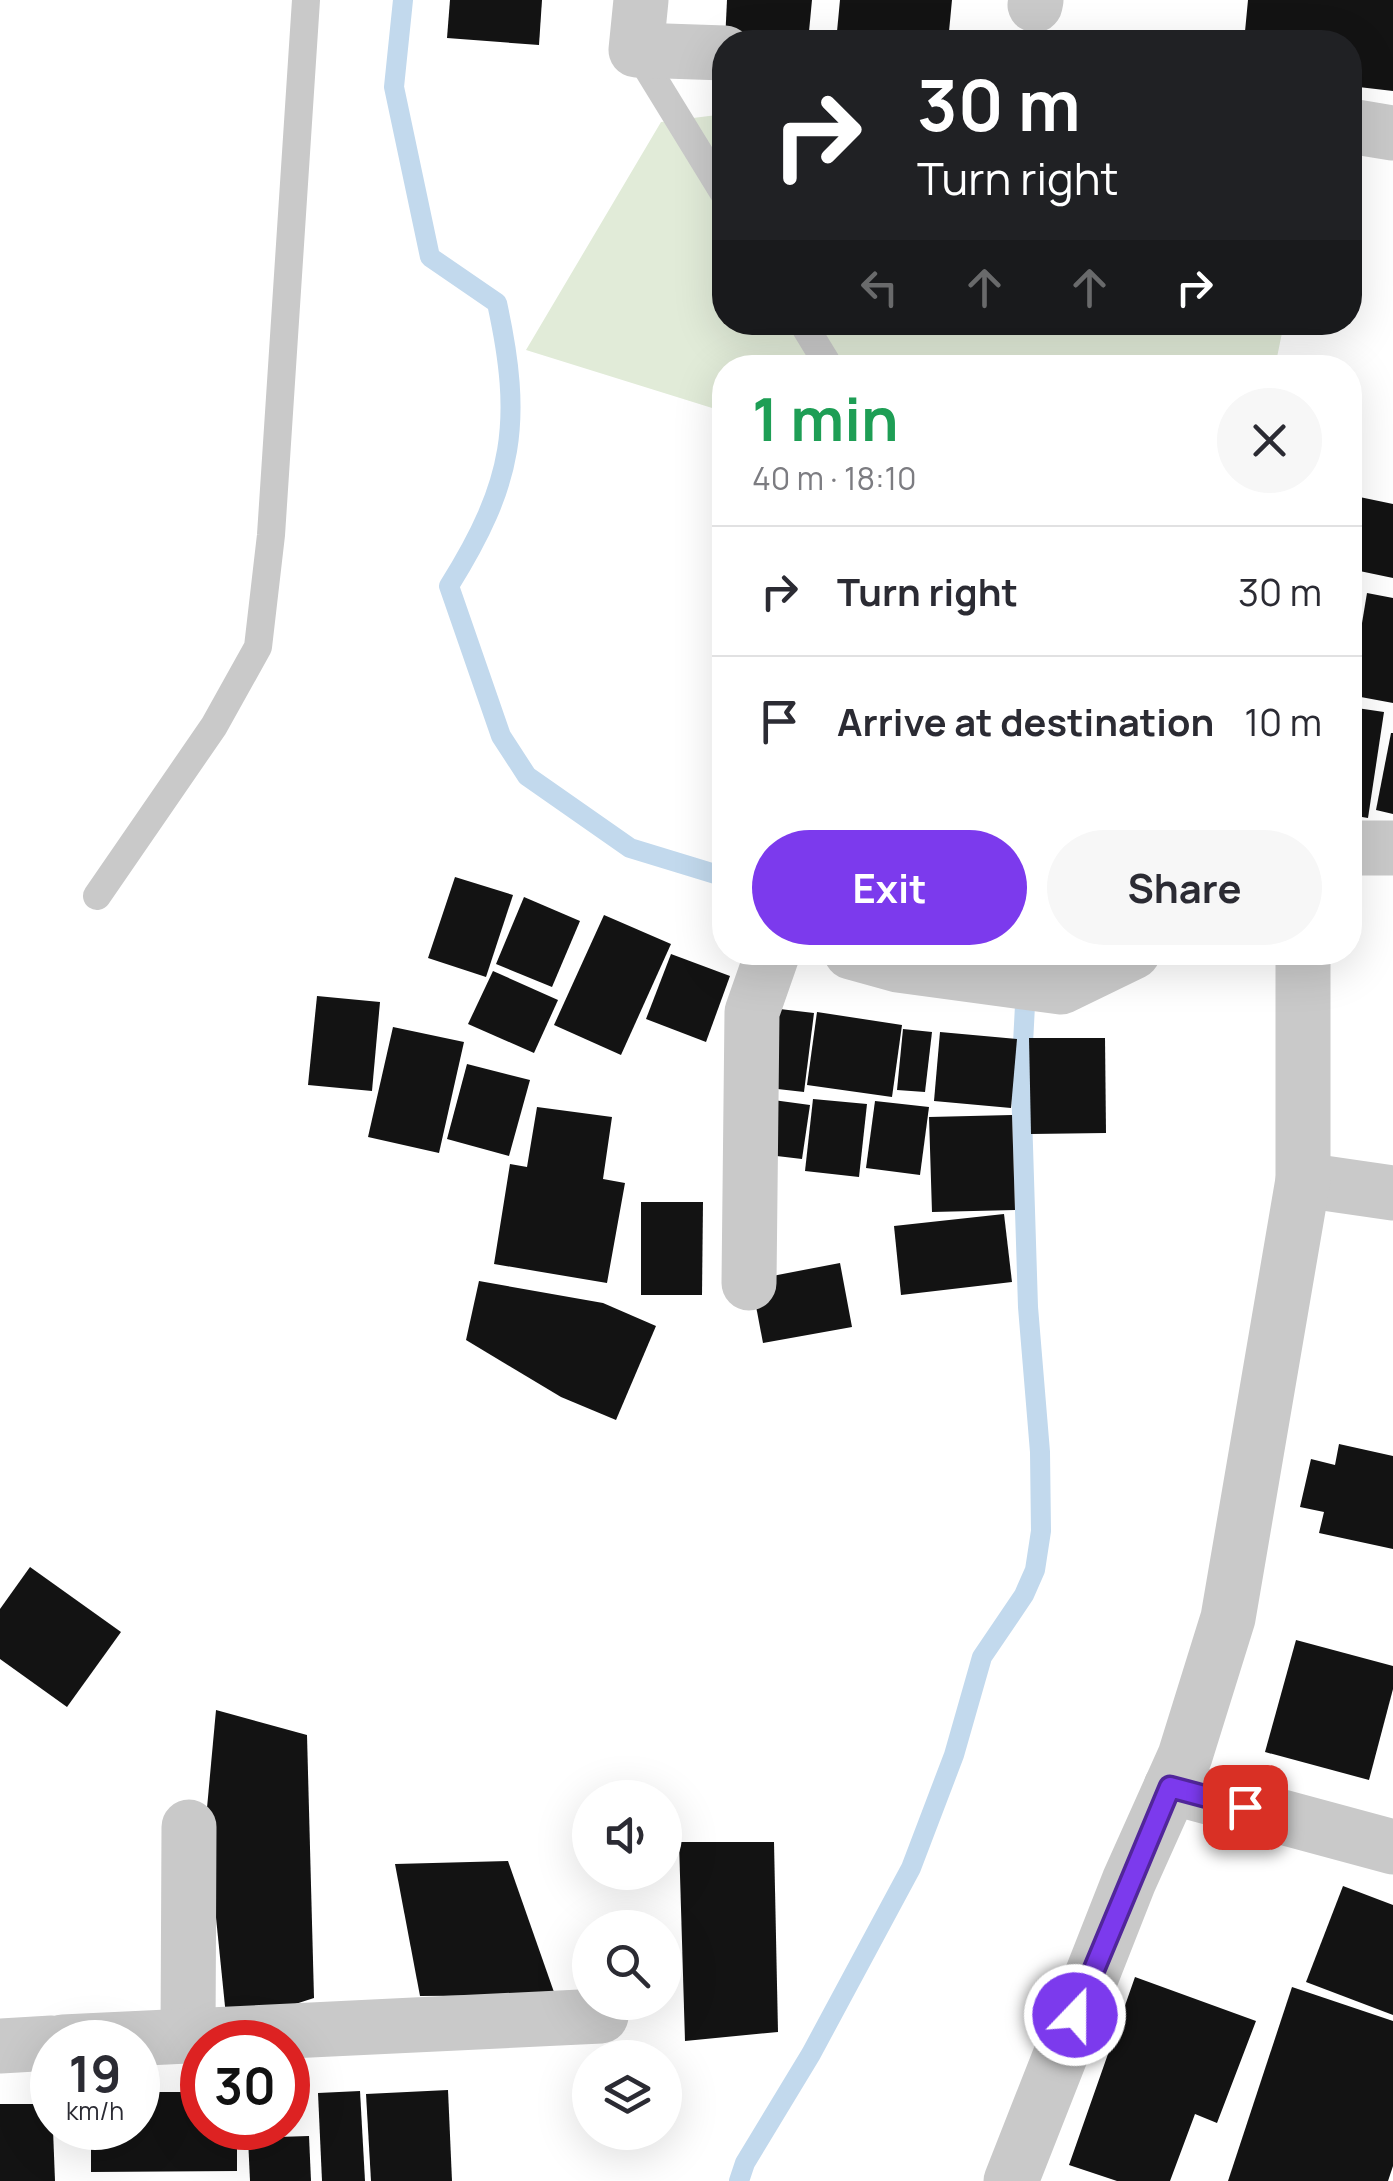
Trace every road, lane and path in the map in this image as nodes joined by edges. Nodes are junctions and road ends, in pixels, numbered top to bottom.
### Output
1 (306, 0) edge
2 (639, 25) edge
3 (712, 50) edge
4 (1362, 128) edge
5 (1393, 134) edge
6 (712, 169) edge
7 (1362, 848) edge
8 (1393, 848) edge
9 (97, 896) dead end
10 (768, 965) edge
11 (898, 965) edge
12 (1093, 965) edge
13 (1303, 965) edge
14 (1303, 1180) junction
15 (1393, 1193) edge
16 (749, 1283) dead end
17 (1170, 1787) junction
18 (189, 1827) dead end
19 (1393, 1847) edge
20 (572, 2017) edge
21 (188, 2020) edge
22 (310, 2030) edge
23 (30, 2044) edge
24 (0, 2046) edge
25 (1011, 2181) edge

1 - 9 lane
2 - 3 street
2 - 6 lane
4 - 5 street
7 - 8 street
10 - 16 street
11 - 12 street
13 - 14 street
14 - 15 street
14 - 17 street
17 - 19 street
17 - 25 street
18 - 21 street
20 - 22 street
23 - 24 street

